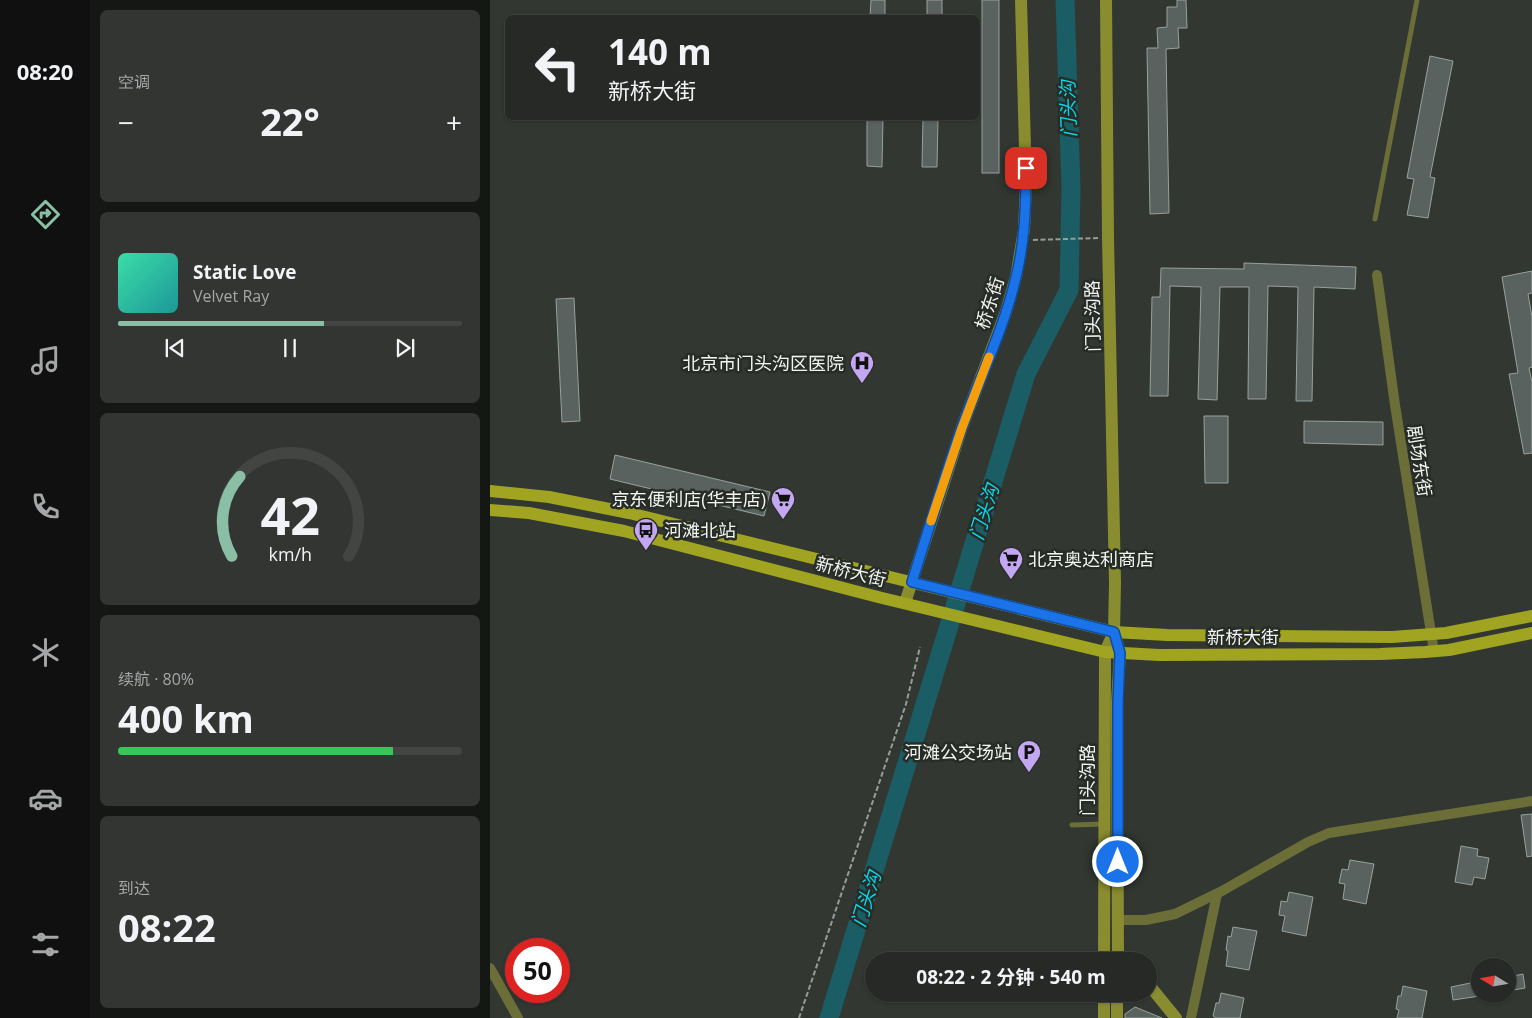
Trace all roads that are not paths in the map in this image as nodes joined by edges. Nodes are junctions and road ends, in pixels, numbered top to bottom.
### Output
1 (1021, 0) edge
2 (1106, 0) edge
3 (1417, 0) edge
4 (1375, 220) dead end
5 (1377, 276) dead end
6 (490, 491) edge
7 (490, 510) edge
8 (912, 582) junction
9 (905, 603) junction
10 (1532, 616) edge
11 (1114, 632) junction
12 (1532, 633) edge
13 (1431, 635) junction
14 (1105, 652) junction
15 (1434, 652) junction
16 (1120, 653) junction
17 (1532, 801) edge
18 (1104, 824) junction
19 (1118, 824) junction
20 (1072, 825) dead end
21 (1217, 894) junction
22 (1117, 920) junction
23 (1104, 952) edge
24 (1118, 952) edge
25 (490, 968) edge
26 (1157, 995) edge
27 (1104, 1002) edge
28 (1117, 1002) edge
29 (518, 1018) edge
30 (1104, 1018) edge
31 (1117, 1018) edge
32 (1176, 1018) edge
33 (1191, 1018) edge

1 - 8 street, 桥东街
2 - 11 street, 门头沟路
3 - 4 lane
5 - 13 street, 剧场东街
6 - 8 main road, 新桥大街
7 - 9 main road, 新桥大街
8 - 9 street, 桥东街
8 - 11 main road, 新桥大街
9 - 14 main road, 新桥大街
10 - 13 main road, 新桥大街
11 - 13 main road, 新桥大街
11 - 14 street, 门头沟路
11 - 16 street, 门头沟路
12 - 15 main road, 新桥大街
13 - 15 street, 剧场东街
14 - 16 main road, 新桥大街
14 - 18 street, 门头沟路
15 - 16 main road, 新桥大街
16 - 19 street, 门头沟路
17 - 21 street
18 - 19 lane
18 - 20 lane
18 - 23 street, 门头沟路
19 - 22 street, 门头沟路
21 - 22 street
21 - 33 street
22 - 24 street, 门头沟路
25 - 29 street
26 - 32 street
27 - 30 street
28 - 31 street

